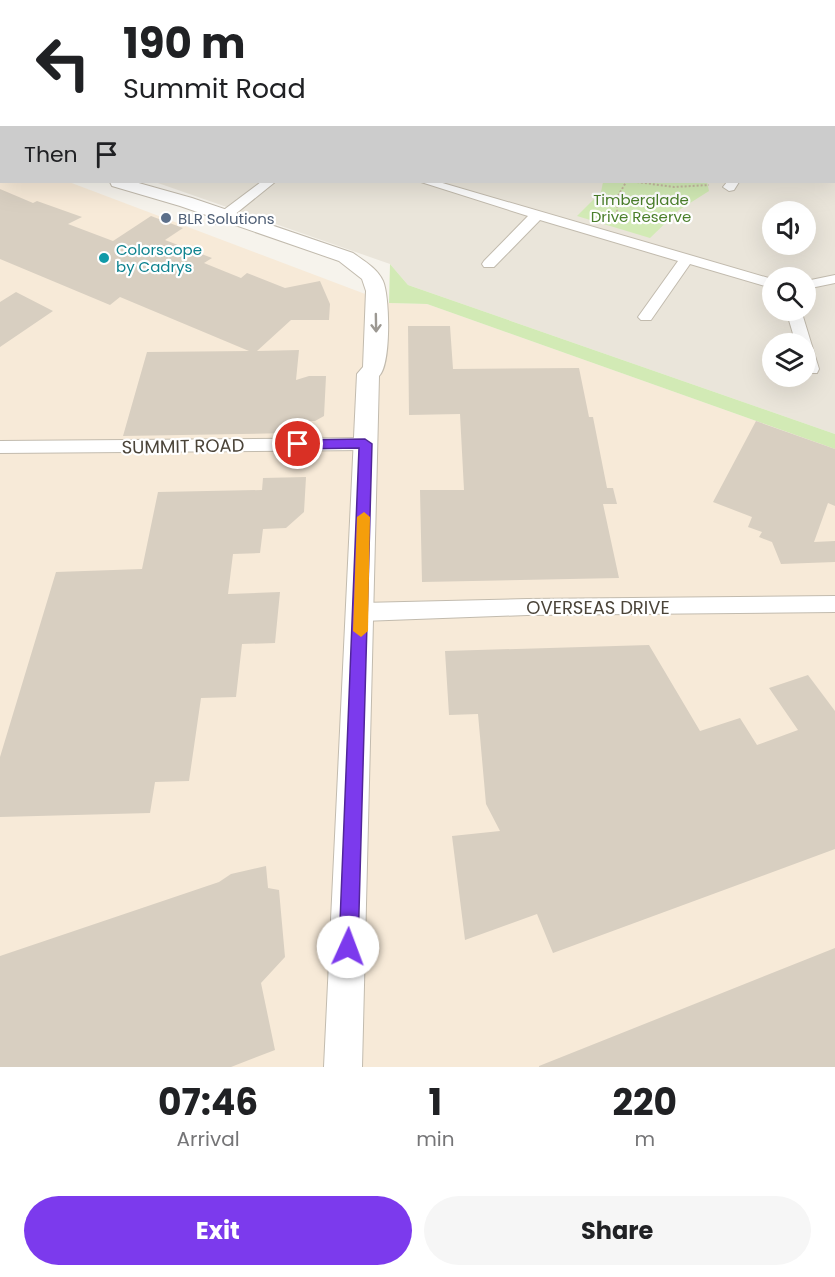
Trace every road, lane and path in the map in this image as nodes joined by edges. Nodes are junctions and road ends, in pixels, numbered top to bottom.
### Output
1 (121, 183) edge
2 (268, 183) edge
3 (430, 183) edge
4 (625, 183) edge
5 (645, 183) edge
6 (709, 185) dead end
7 (537, 214) junction
8 (217, 217) junction
9 (600, 223) dead end
10 (686, 260) junction
11 (489, 264) dead end
12 (835, 279) edge
13 (762, 282) edge
14 (816, 283) edge
15 (646, 317) dead end
16 (365, 444) junction
17 (0, 447) edge
18 (835, 604) edge
19 (362, 612) junction
20 (343, 1067) edge

1 - 8 street
2 - 8 street
3 - 7 street
4 - 9 path
5 - 6 path
7 - 10 street
7 - 11 street
8 - 16 street
10 - 13 street
10 - 15 street
12 - 14 street
16 - 17 street, SUMMIT ROAD
16 - 19 street
18 - 19 street, OVERSEAS DRIVE
19 - 20 street

